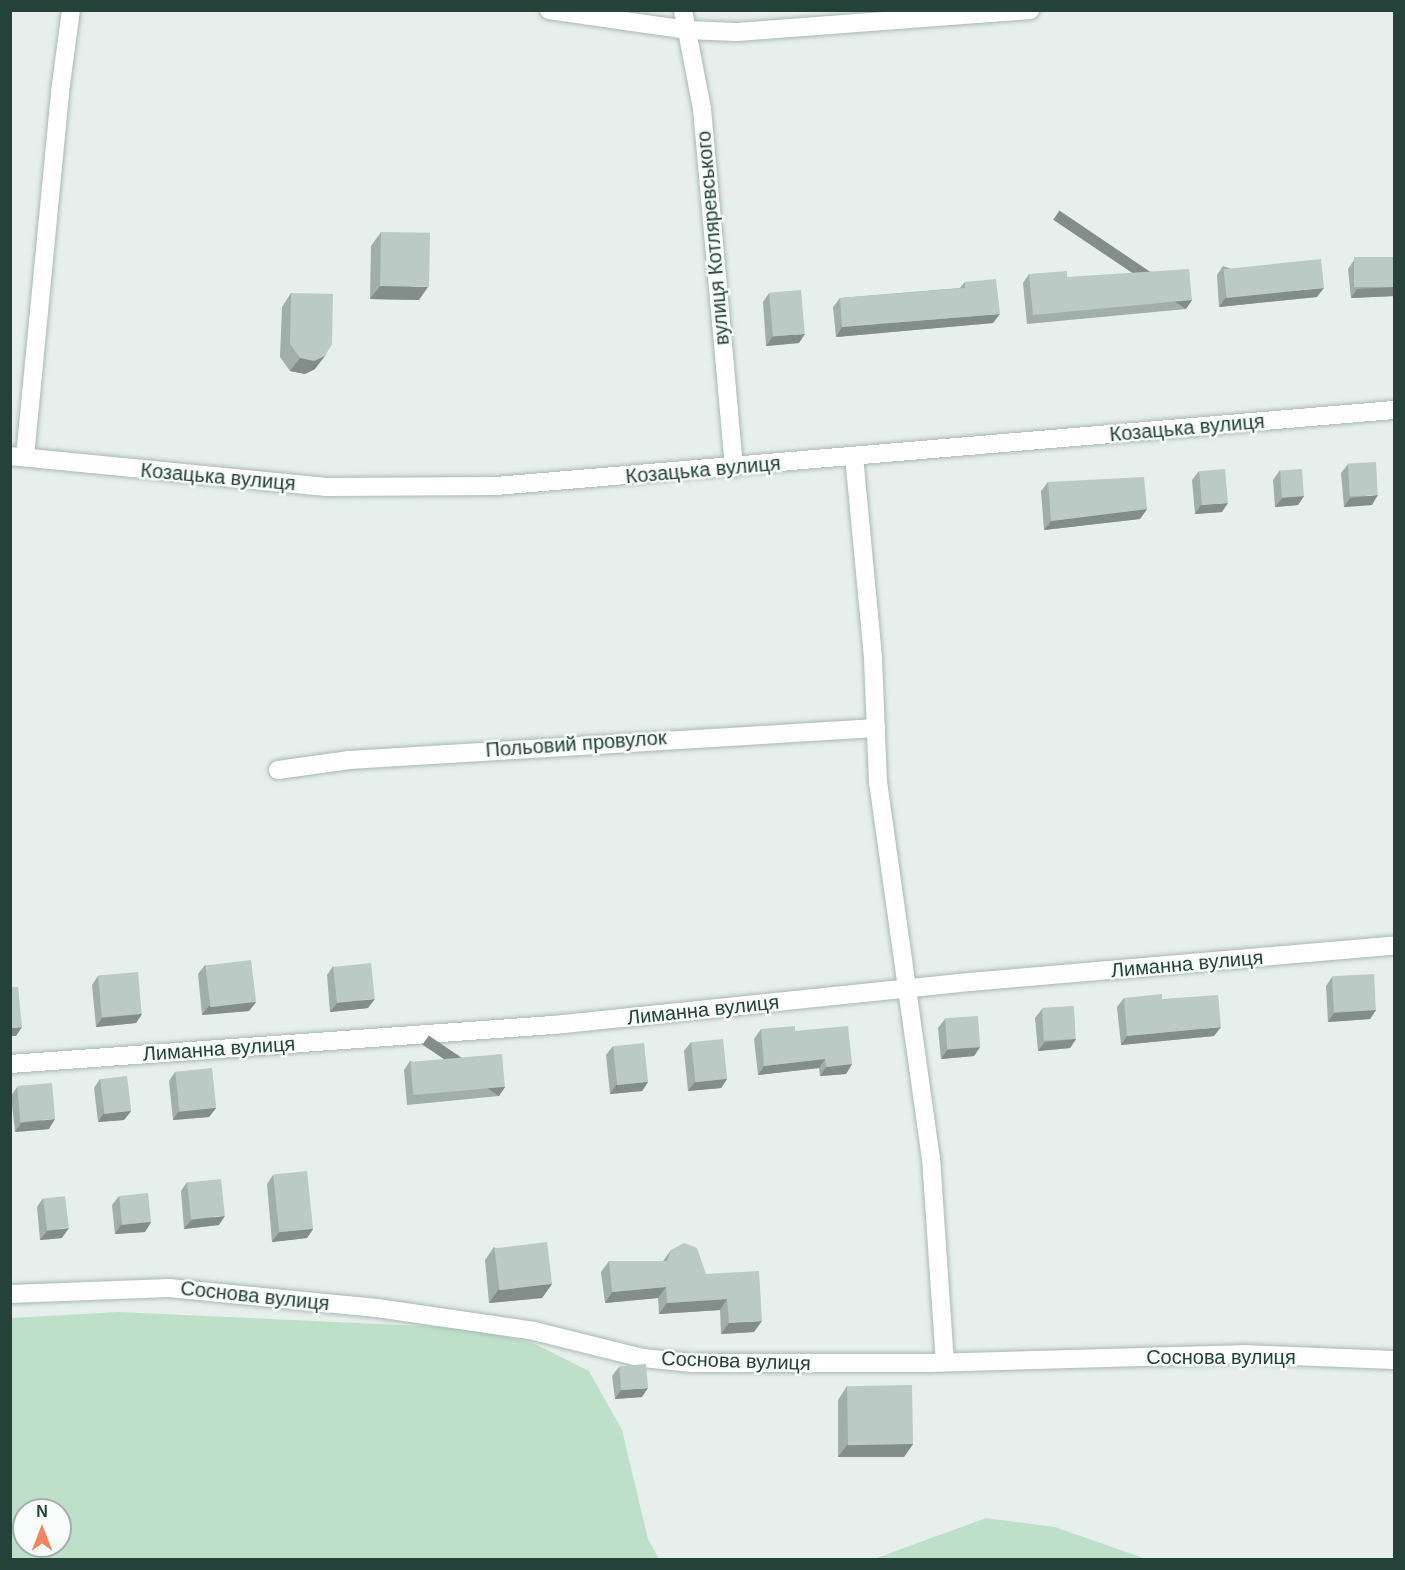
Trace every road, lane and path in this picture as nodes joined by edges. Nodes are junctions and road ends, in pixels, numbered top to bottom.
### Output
1 (71, 10) edge
2 (549, 10) edge
3 (683, 10) edge
4 (1030, 10) edge
5 (687, 30) junction
6 (1395, 410) edge
7 (854, 456) junction
8 (18, 457) edge
9 (734, 468) junction
10 (876, 728) junction
11 (278, 770) dead end
12 (1395, 946) edge
13 (906, 989) junction
14 (10, 1064) edge
15 (10, 1294) edge
16 (1395, 1359) edge
17 (945, 1362) junction

1 - 8 street
2 - 5 street
3 - 5 street, вулиця Котляревського
4 - 5 street
5 - 9 street, вулиця Котляревського
6 - 7 street, Козацька вулиця
7 - 9 street, Козацька вулиця
7 - 10 street
8 - 9 street, Козацька вулиця
10 - 11 street, Польовий провулок
10 - 13 street
12 - 13 street, Лиманна вулиця
13 - 14 street, Лиманна вулиця
13 - 17 street
15 - 17 street, Соснова вулиця
16 - 17 street, Соснова вулиця

